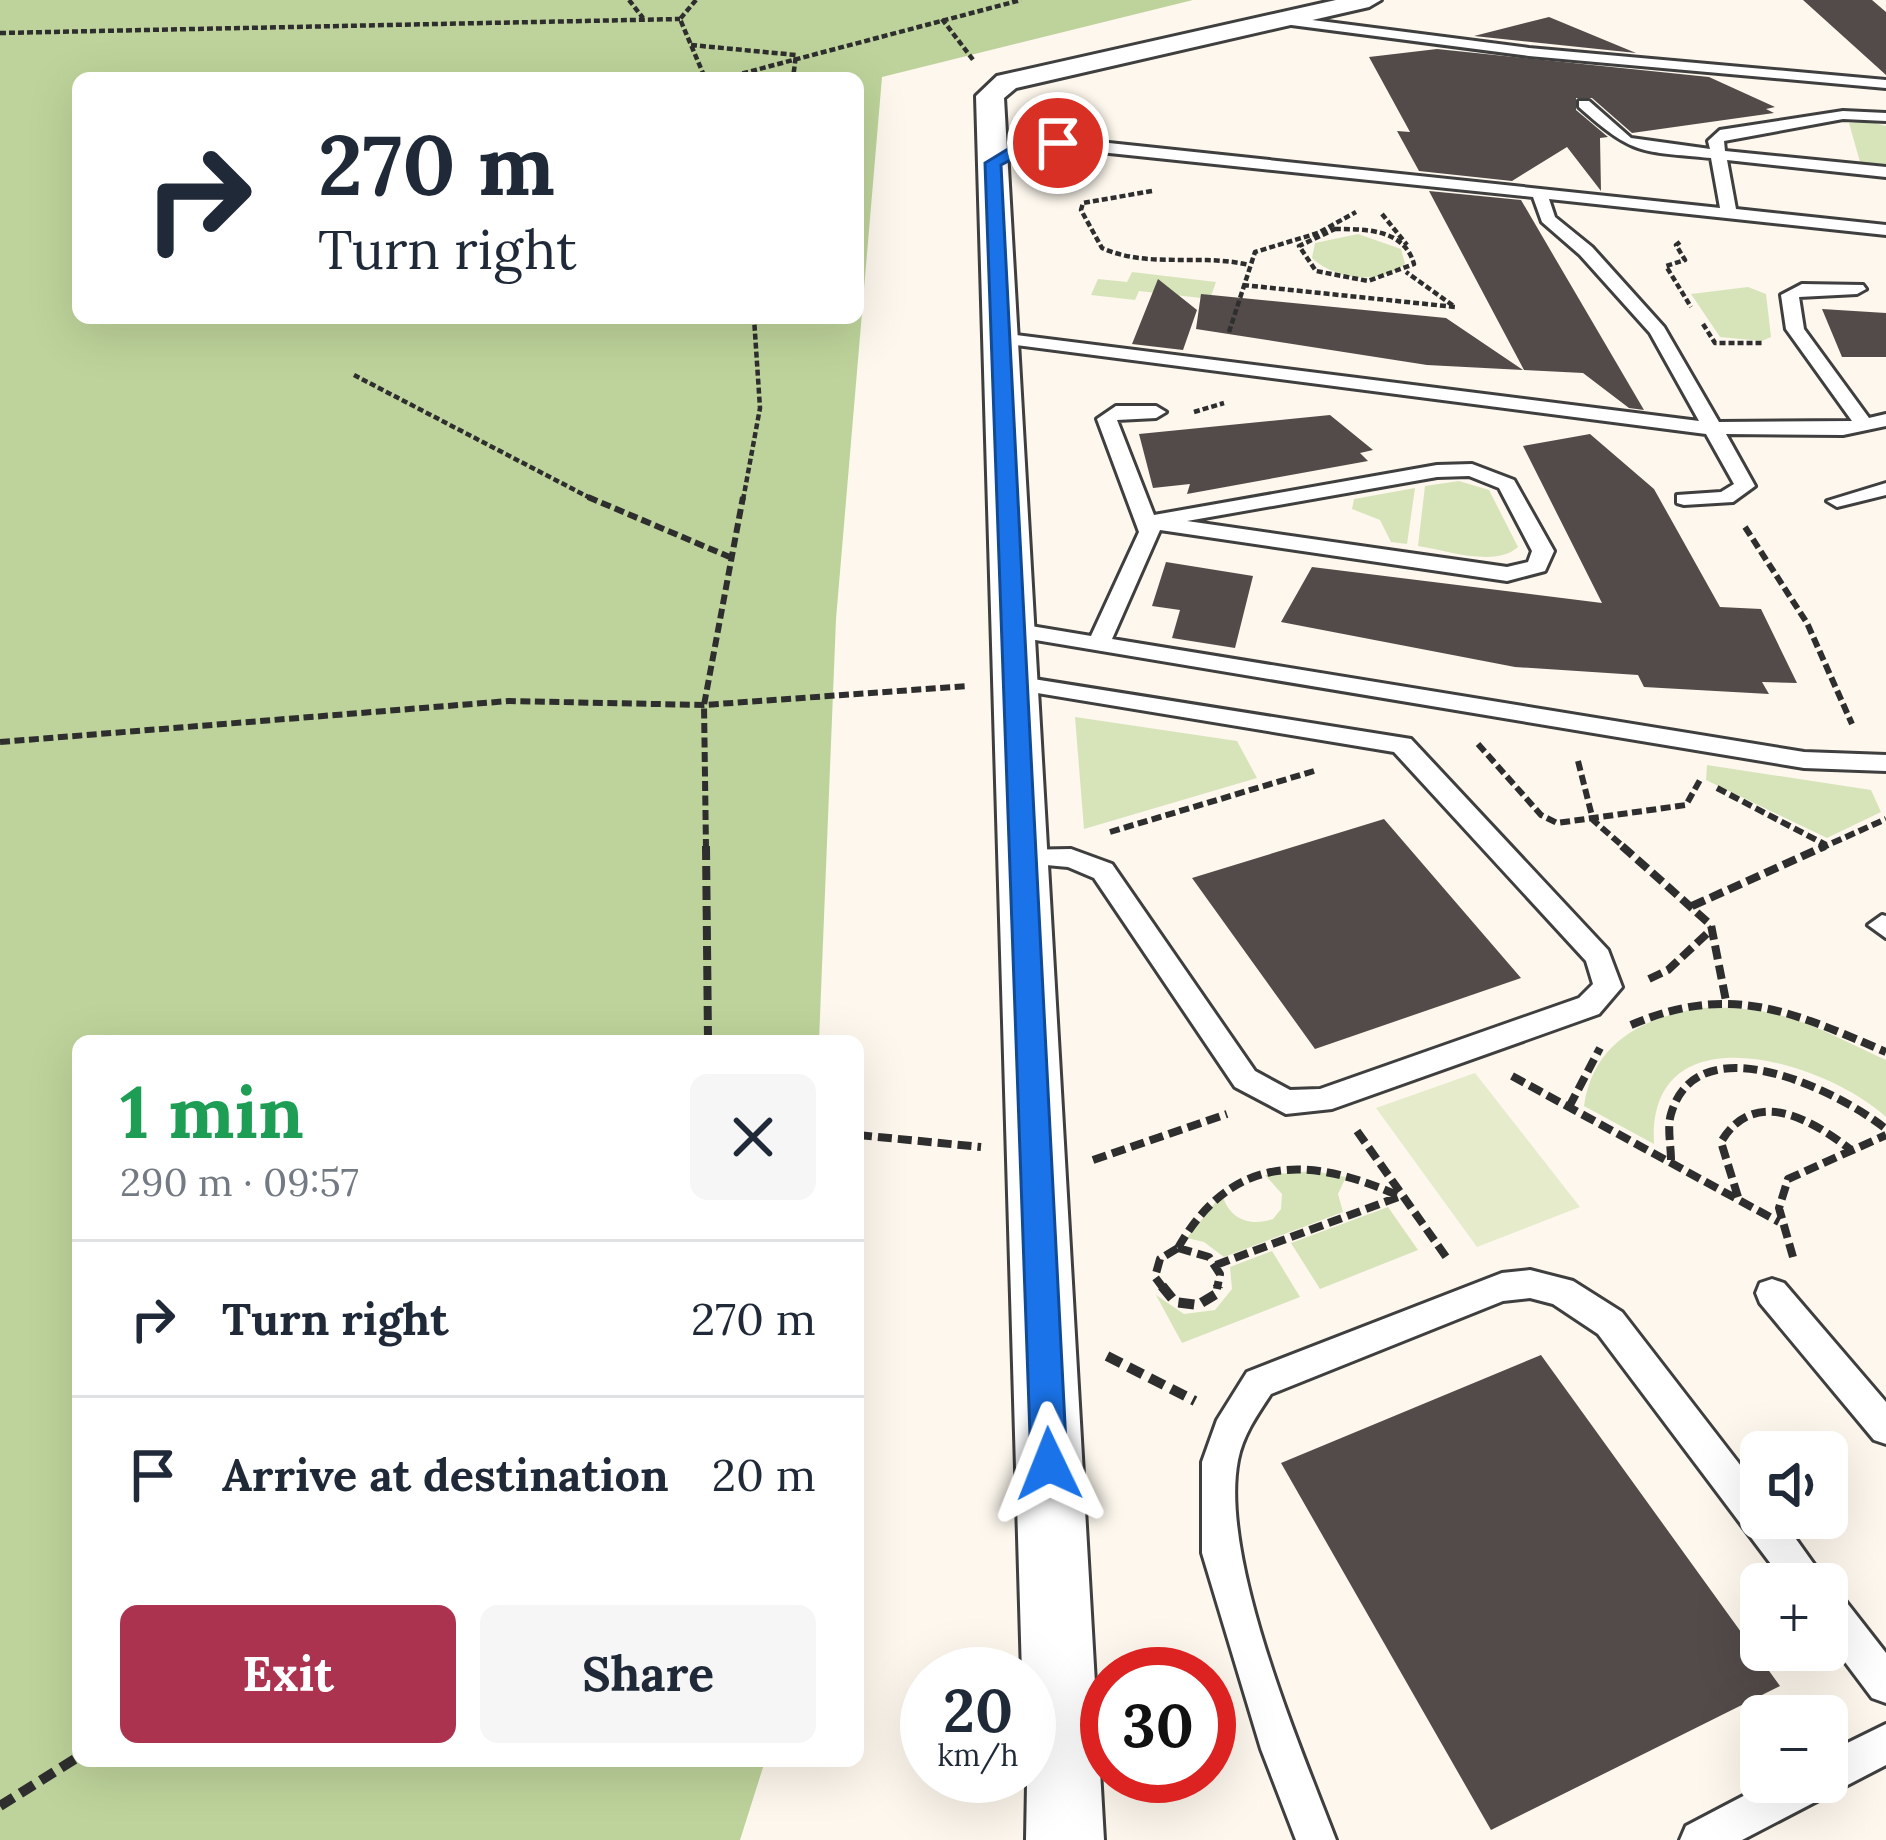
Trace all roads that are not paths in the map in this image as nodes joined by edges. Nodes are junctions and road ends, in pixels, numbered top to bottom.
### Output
1 (1369, 0) edge
2 (1281, 20) junction
3 (1886, 84) edge
4 (1584, 104) dead end
5 (1886, 117) edge
6 (1719, 155) junction
7 (993, 163) junction
8 (1886, 172) edge
9 (1539, 193) junction
10 (1729, 213) junction
11 (1886, 230) edge
12 (1857, 289) dead end
13 (1000, 338) junction
14 (1156, 412) dead end
15 (1886, 420) edge
16 (1864, 425) junction
17 (1708, 428) junction
18 (1885, 490) edge
19 (1684, 499) dead end
20 (1837, 501) dead end
21 (1148, 522) junction
22 (1013, 630) junction
23 (1098, 644) junction
24 (1016, 683) junction
25 (1878, 763) edge
26 (1023, 856) junction
27 (1772, 1293) road end
28 (1886, 1428) edge
29 (1794, 1563) edge
30 (1848, 1634) edge
31 (1886, 1684) edge
32 (1886, 1744) edge
33 (1848, 1763) edge
34 (1771, 1803) edge
35 (1065, 1840) edge
36 (1316, 1840) edge
37 (1700, 1840) edge

1 - 2 street
2 - 3 lane
2 - 7 street
4 - 6 lane
5 - 6 lane
6 - 8 lane
6 - 10 lane
7 - 9 lane
7 - 13 street
9 - 10 lane
9 - 17 lane
10 - 11 lane
12 - 16 lane
13 - 17 lane
13 - 22 street
14 - 21 lane
15 - 16 lane
16 - 17 lane
17 - 19 lane
18 - 20 lane
21 - 21 lane
21 - 23 lane
22 - 23 lane
22 - 24 street
23 - 25 lane
24 - 26 street
24 - 26 lane
26 - 35 street
27 - 28 lane
29 - 36 lane
30 - 31 lane
32 - 33 lane
34 - 37 lane

